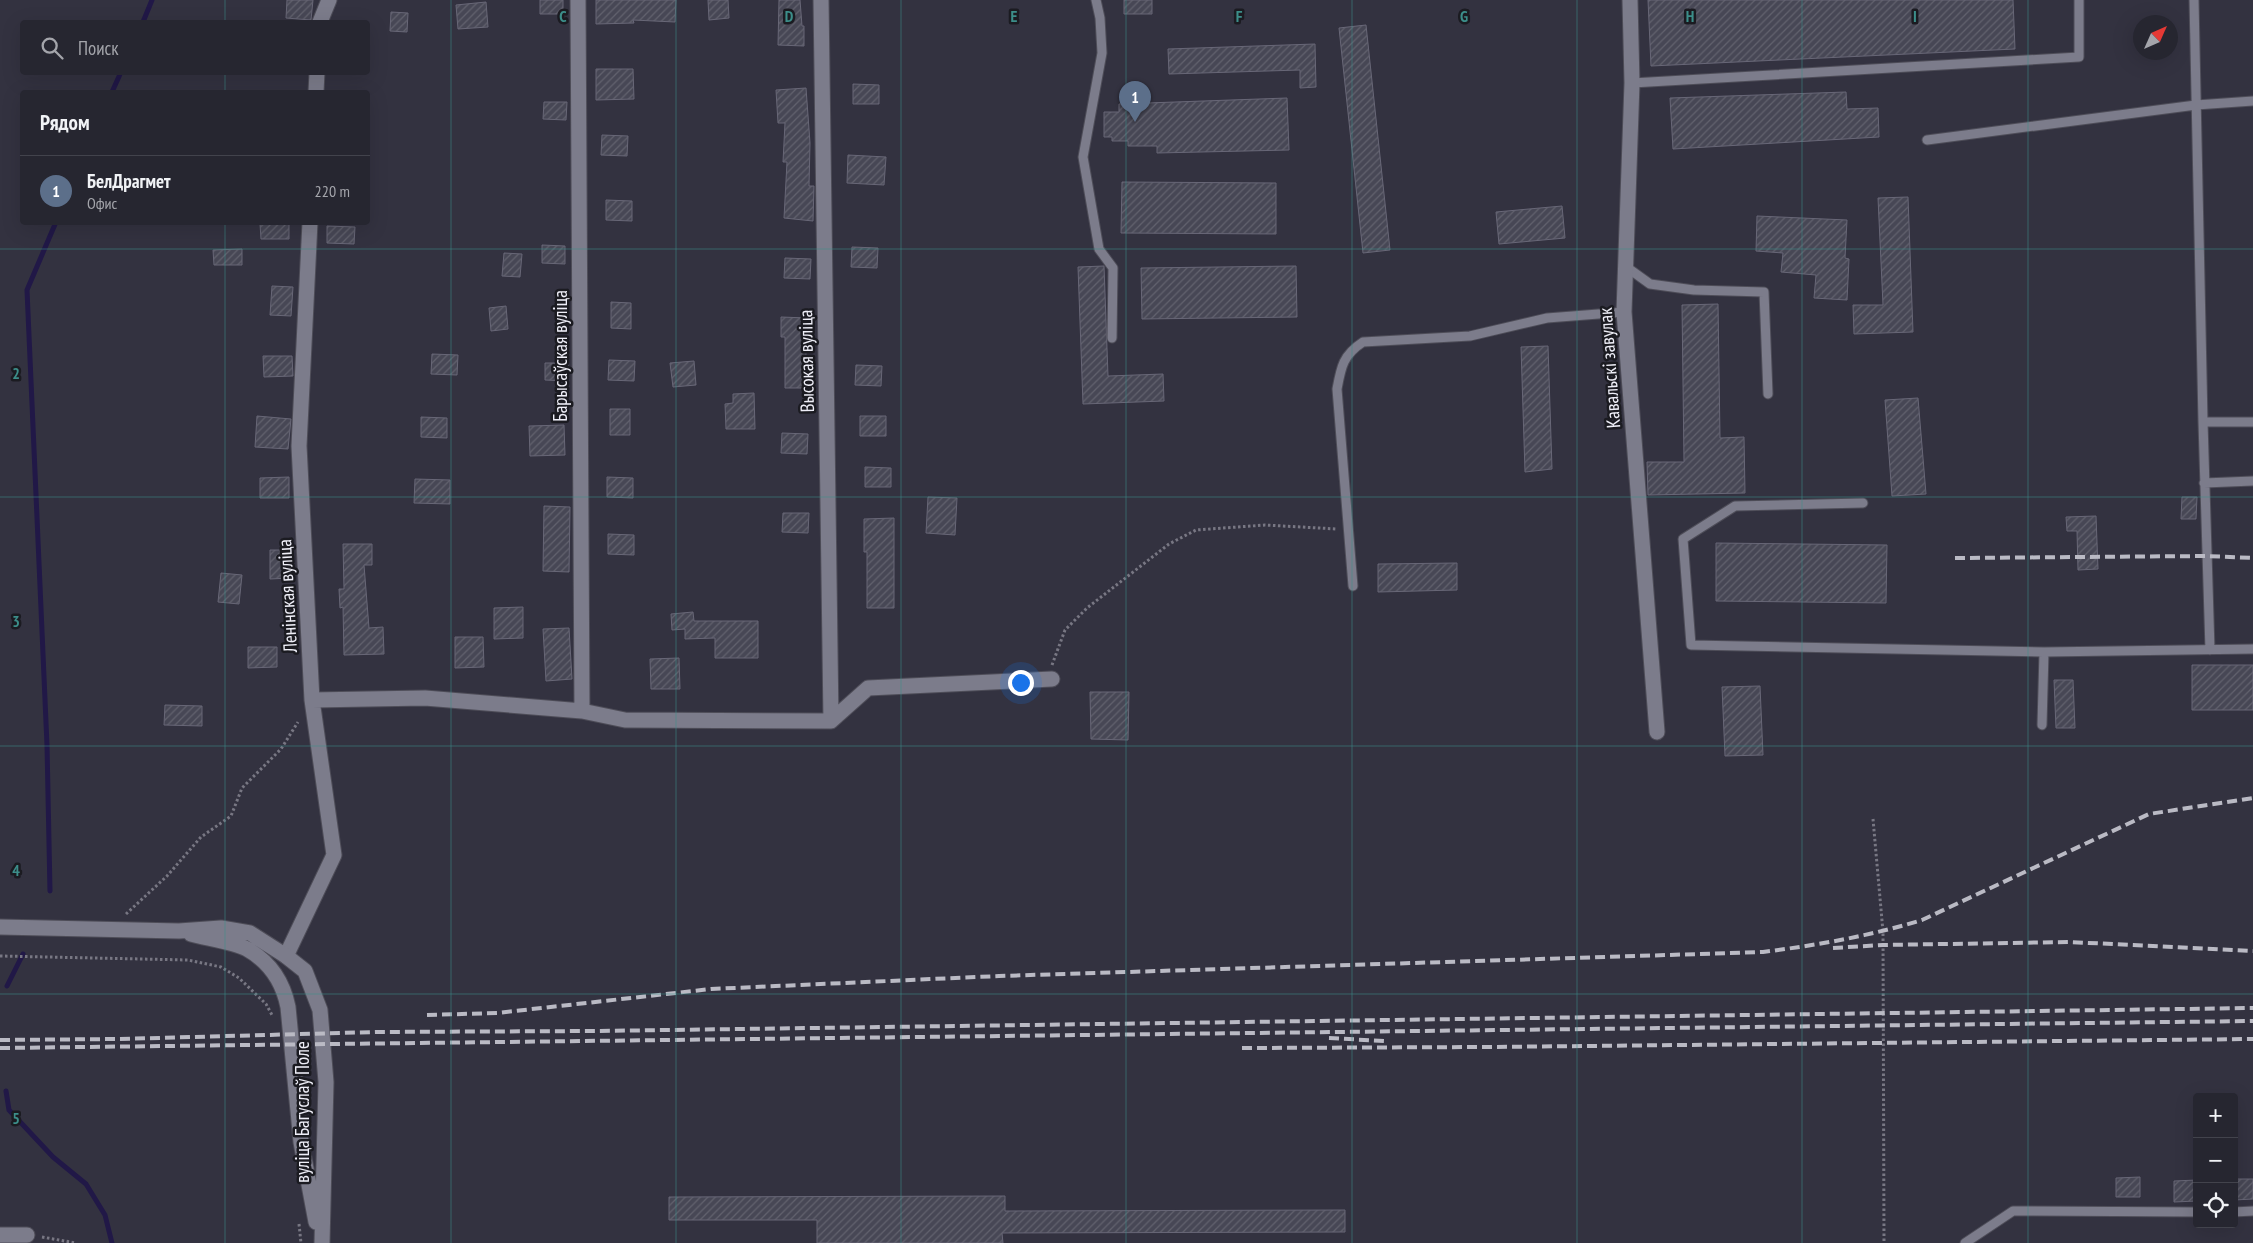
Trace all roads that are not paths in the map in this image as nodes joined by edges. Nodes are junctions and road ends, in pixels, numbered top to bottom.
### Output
1 (329, 0) edge
2 (578, 0) edge
3 (821, 0) edge
4 (1096, 0) edge
5 (1630, 0) edge
6 (2079, 0) edge
7 (2194, 0) edge
8 (321, 20) edge
9 (317, 75) edge
10 (1632, 83) junction
11 (316, 90) edge
12 (2253, 101) edge
13 (2196, 105) junction
14 (1927, 140) dead end
15 (310, 225) edge
16 (1625, 266) junction
17 (1624, 312) junction
18 (1112, 338) dead end
19 (1768, 394) dead end
20 (2203, 422) junction
21 (2253, 422) edge
22 (2253, 482) edge
23 (2204, 483) junction
24 (1863, 503) dead end
25 (1353, 586) dead end
26 (2253, 649) edge
27 (2210, 650) junction
28 (2044, 652) junction
29 (1049, 680) road end
30 (312, 700) junction
31 (582, 711) junction
32 (830, 721) junction
33 (2042, 725) dead end
34 (1657, 732) dead end
35 (0, 927) edge
36 (179, 931) junction
37 (286, 956) junction
38 (2253, 1211) edge
39 (2193, 1212) edge
40 (2238, 1212) edge
41 (0, 1235) edge
42 (27, 1235) road end
43 (321, 1243) edge
44 (1965, 1243) edge

1 - 8 street
2 - 31 street, Барысаўская вуліца
3 - 32 street, Высокая вуліца
4 - 18 lane
5 - 10 street, Кавальскі завулак
6 - 10 lane
7 - 13 lane
9 - 11 street
10 - 16 street, Кавальскі завулак
12 - 13 lane
13 - 14 lane
13 - 20 lane
15 - 30 street, Ленінская вуліца
16 - 17 street, Кавальскі завулак
16 - 19 lane
17 - 25 lane
17 - 34 street, Кавальскі завулак
20 - 21 lane
20 - 23 lane
22 - 23 lane
23 - 27 lane
24 - 28 lane
26 - 27 lane
27 - 28 lane
28 - 33 lane
29 - 32 street
30 - 31 street
30 - 37 street, Ленінская вуліца
31 - 32 street
35 - 36 street, вуліца Багуслаў Поле
36 - 37 street, вуліца Багуслаў Поле
36 - 43 street, вуліца Багуслаў Поле
37 - 43 street, вуліца Багуслаў Поле
38 - 40 lane
39 - 44 lane
41 - 42 street

